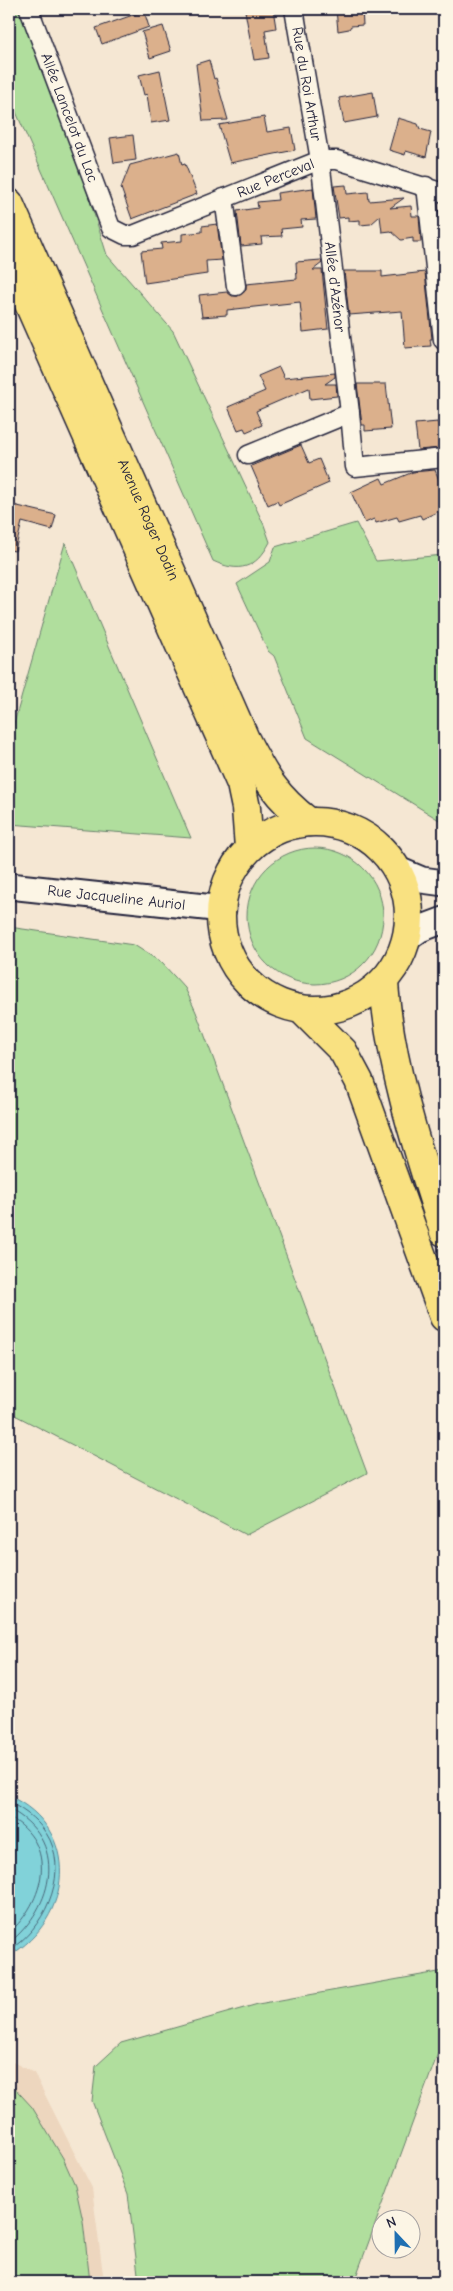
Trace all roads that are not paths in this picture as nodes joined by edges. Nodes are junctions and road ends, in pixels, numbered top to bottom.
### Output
1 (30, 9) edge
2 (294, 9) edge
3 (320, 160) junction
4 (426, 186) junction
5 (444, 193) edge
6 (224, 198) junction
7 (9, 202) edge
8 (110, 228) joint
9 (9, 259) edge
10 (236, 286) dead end
11 (443, 340) dead end
12 (350, 413) junction
13 (248, 455) dead end
14 (444, 458) edge
15 (310, 822) junction
16 (250, 848) junction
17 (396, 869) junction
18 (444, 883) edge
19 (9, 886) edge
20 (223, 909) junction
21 (444, 920) edge
22 (407, 938) junction
23 (384, 982) junction
24 (305, 1013) junction
25 (444, 1232) edge
26 (444, 1317) edge

1 - 8 street, Allée Lancelot du Lac
2 - 3 street, Rue du Roi Arthur
3 - 4 street, Rue Perceval
3 - 6 street, Rue Perceval
3 - 12 street, Allée d'Azénor
4 - 5 street, Rue Perceval
4 - 11 street
6 - 8 street, Rue Perceval
6 - 10 street
7 - 15 main road, Avenue Roger Dodin
9 - 16 main road, Avenue Roger Dodin
12 - 13 street
12 - 14 street, Allée d'Azénor
15 - 16 main road
15 - 17 main road
16 - 20 main road
17 - 18 street
17 - 22 main road
19 - 20 street, Rue Jacqueline Auriol
20 - 24 main road
21 - 22 street
22 - 23 main road
23 - 24 main road
23 - 25 main road
24 - 26 main road

